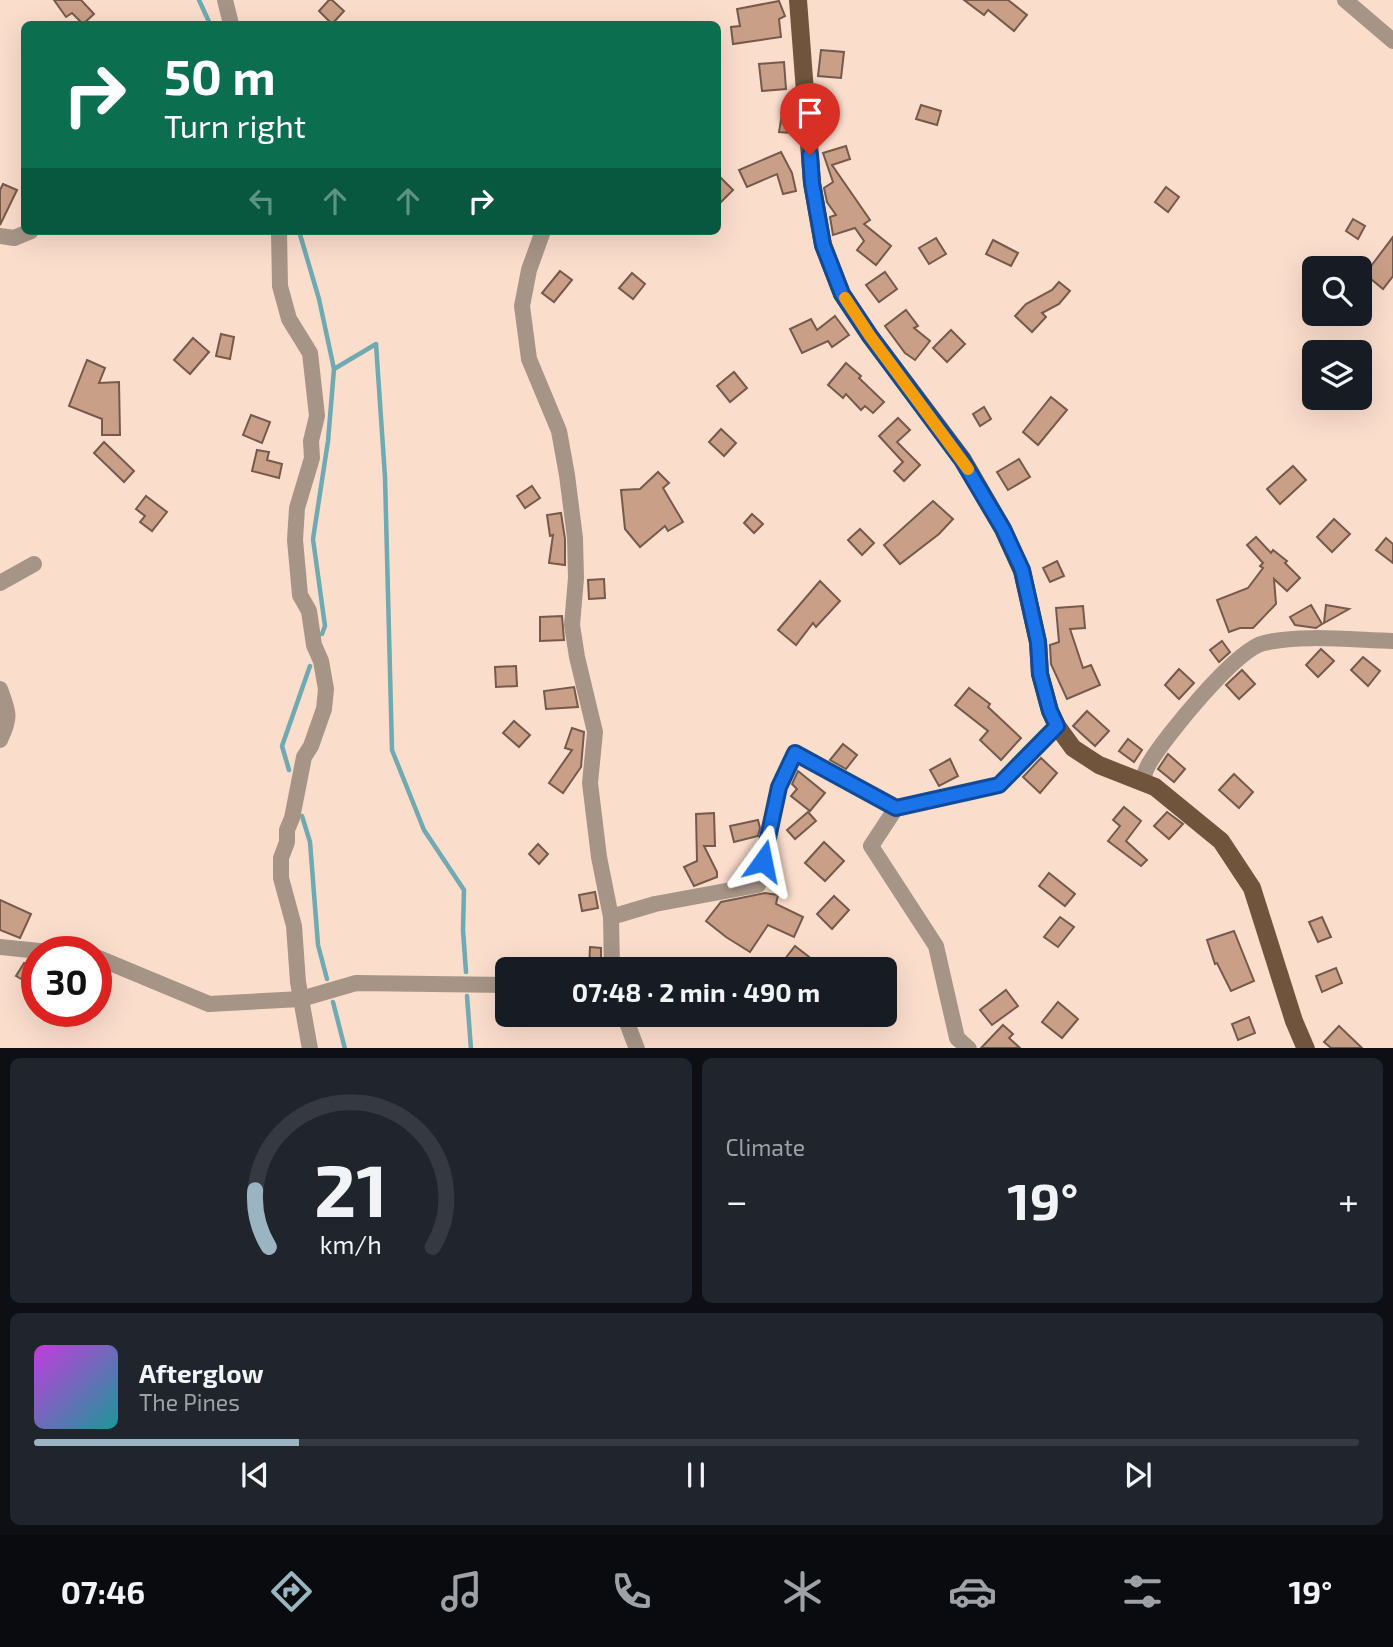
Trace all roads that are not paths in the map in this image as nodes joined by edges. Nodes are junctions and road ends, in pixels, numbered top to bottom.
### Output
1 (225, 0) edge
2 (797, 0) edge
3 (1345, 0) edge
4 (230, 21) edge
5 (1393, 41) edge
6 (21, 235) edge
7 (279, 235) edge
8 (542, 235) edge
9 (0, 236) edge
10 (34, 564) dead end
11 (0, 583) edge
12 (1393, 641) edge
13 (0, 689) edge
14 (1057, 726) junction
15 (0, 740) edge
16 (1142, 782) junction
17 (896, 808) junction
18 (611, 917) junction
19 (0, 947) edge
20 (21, 949) edge
21 (612, 957) edge
22 (112, 964) edge
23 (495, 985) edge
24 (301, 999) junction
25 (629, 1027) edge
26 (959, 1045) edge
27 (310, 1048) edge
28 (637, 1048) edge
29 (1306, 1048) edge

1 - 4 street
2 - 14 main road
3 - 5 street
6 - 9 street
7 - 24 street
8 - 18 street
10 - 11 street
12 - 16 street
13 - 15 street
14 - 16 main road
14 - 17 street
16 - 29 main road
17 - 18 street
17 - 26 street
18 - 21 street
19 - 20 street
22 - 24 street
23 - 24 street
24 - 27 street
25 - 28 street

